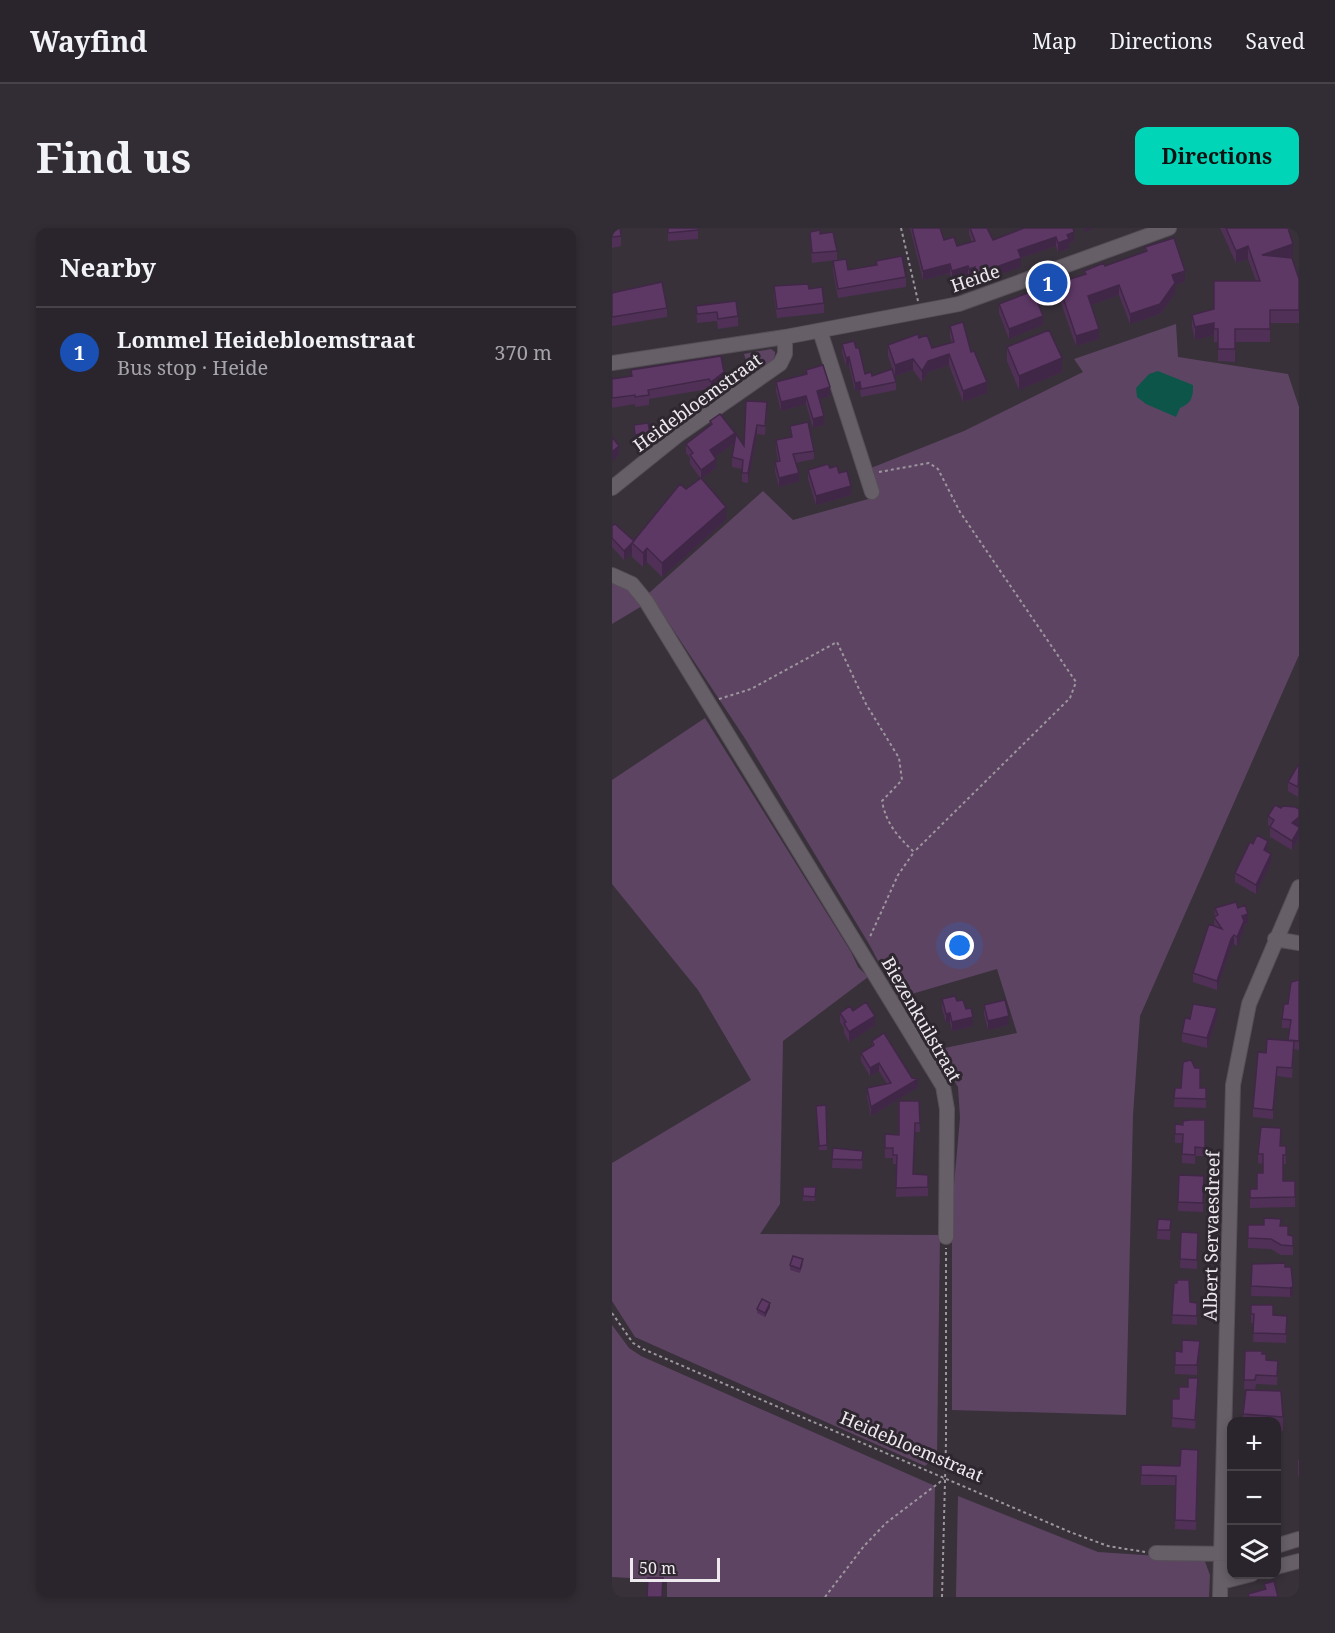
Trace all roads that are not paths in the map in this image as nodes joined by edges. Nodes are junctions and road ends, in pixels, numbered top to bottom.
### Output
1 (1169, 228) edge
2 (820, 331) junction
3 (785, 337) junction
4 (612, 363) edge
5 (612, 488) edge
6 (872, 492) dead end
7 (612, 575) edge
8 (1299, 887) edge
9 (1293, 918) edge
10 (1275, 939) junction
11 (1299, 944) edge
12 (946, 1237) road end
13 (1299, 1539) edge
14 (1281, 1544) edge
15 (1156, 1553) road end
16 (1226, 1555) edge
17 (1299, 1561) edge
18 (1281, 1566) edge
19 (1234, 1579) edge
20 (1221, 1582) junction
21 (1220, 1597) edge

1 - 2 street, Heide
2 - 3 street, Heide
2 - 6 street
3 - 4 street, Heide
3 - 5 street, Heidebloemstraat
7 - 12 street, Biezenkuilstraat
8 - 9 street, Albert Servaesdreef
9 - 10 street, Albert Servaesdreef
10 - 11 street
10 - 16 street, Albert Servaesdreef
13 - 14 street
15 - 16 street
16 - 20 street, Albert Servaesdreef
17 - 18 street
19 - 20 street
20 - 21 street, Albert Servaesdreef

